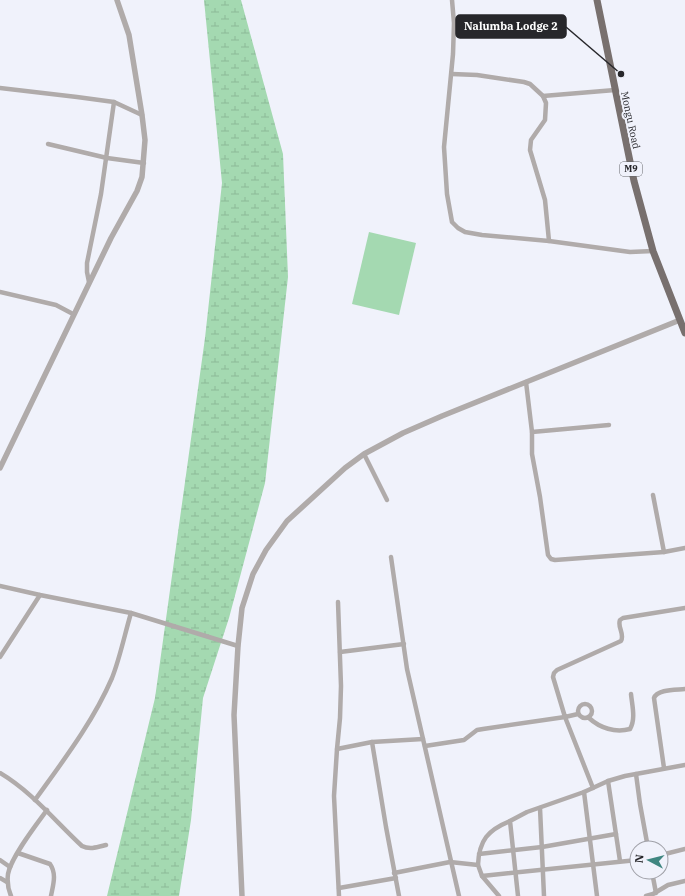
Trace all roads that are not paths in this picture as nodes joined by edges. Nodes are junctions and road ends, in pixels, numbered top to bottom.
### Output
1 (118, 0) edge
2 (452, 0) edge
3 (597, 0) edge
4 (452, 74) junction
5 (0, 88) edge
6 (615, 90) junction
7 (543, 96) junction
8 (114, 102) junction
9 (142, 115) junction
10 (48, 144) dead end
11 (107, 158) junction
12 (144, 163) junction
13 (549, 241) junction
14 (653, 251) junction
15 (89, 282) junction
16 (0, 292) edge
17 (73, 314) junction
18 (680, 320) junction
19 (685, 333) edge
20 (526, 382) junction
21 (609, 425) dead end
22 (532, 432) junction
23 (364, 454) junction
24 (0, 468) edge
25 (653, 494) dead end
26 (387, 500) dead end
27 (685, 548) edge
28 (664, 552) junction
29 (391, 557) dead end
30 (0, 586) edge
31 (40, 595) junction
32 (338, 602) dead end
33 (685, 608) edge
34 (131, 613) junction
35 (404, 644) junction
36 (238, 646) junction
37 (340, 652) junction
38 (0, 657) edge
39 (685, 689) edge
40 (631, 694) dead end
41 (578, 714) junction
42 (565, 717) junction
43 (589, 718) junction
44 (423, 739) junction
45 (372, 742) junction
46 (425, 746) junction
47 (337, 749) junction
48 (685, 765) edge
49 (664, 768) junction
50 (636, 774) junction
51 (1, 775) edge
52 (608, 781) junction
53 (593, 788) junction
54 (584, 792) junction
55 (35, 800) junction
56 (540, 808) junction
57 (47, 810) junction
58 (510, 821) junction
59 (616, 834) junction
60 (589, 838) junction
61 (647, 840) edge
62 (106, 845) dead end
63 (542, 847) junction
64 (685, 849) edge
65 (512, 850) junction
66 (18, 853) junction
67 (479, 854) junction
68 (669, 854) edge
69 (0, 860) edge
70 (629, 860) edge
71 (620, 861) junction
72 (450, 862) junction
73 (478, 865) junction
74 (593, 865) junction
75 (10, 866) junction
76 (543, 870) junction
77 (394, 872) junction
78 (516, 873) junction
79 (482, 876) junction
80 (0, 878) edge
81 (396, 878) junction
82 (654, 880) edge
83 (685, 881) edge
84 (8, 882) junction
85 (339, 888) junction
86 (656, 893) junction
87 (11, 896) edge
88 (51, 896) edge
89 (242, 896) edge
90 (339, 896) edge
91 (399, 896) edge
92 (458, 896) edge
93 (499, 896) edge
94 (518, 896) edge
95 (544, 896) edge
96 (597, 896) edge
97 (646, 896) edge
98 (650, 896) edge

1 - 9 street
2 - 4 street
3 - 6 main road, Mongu Road / M9
4 - 7 street
4 - 13 street
5 - 8 street
6 - 7 street
6 - 14 main road, Mongu Road / M9
7 - 13 street
8 - 9 street
8 - 11 street
9 - 12 street
10 - 11 street
11 - 12 street
11 - 15 street
12 - 15 street
13 - 14 street
14 - 18 main road, Mongu Road / M9
15 - 17 street
16 - 17 street
17 - 24 street
18 - 19 main road, Mongu Road / M9
18 - 20 street
20 - 22 street
20 - 23 street
21 - 22 street
22 - 28 street
23 - 26 street
23 - 36 street
25 - 28 street
27 - 28 street
29 - 35 street
30 - 31 street
31 - 34 street
31 - 38 street
32 - 37 street
33 - 42 street
34 - 36 street
34 - 55 street
35 - 37 street
35 - 44 street
36 - 89 street
37 - 47 street
39 - 49 street
40 - 43 street
41 - 42 street
41 - 43 street
41 - 43 street
42 - 46 street
42 - 53 street
44 - 45 street
44 - 46 street
45 - 47 street
45 - 77 street
46 - 72 street
47 - 85 street
48 - 49 street
49 - 50 street
50 - 52 street
50 - 61 street
51 - 55 street
52 - 53 street
52 - 59 street
53 - 54 street
54 - 56 street
54 - 60 street
55 - 57 street
56 - 58 street
56 - 63 street
57 - 62 street
57 - 66 street
58 - 65 street
58 - 67 street
59 - 60 street
59 - 71 street
60 - 63 street
60 - 74 street
63 - 65 street
63 - 76 street
64 - 68 street
65 - 67 street
65 - 78 street
66 - 75 street
66 - 88 street
67 - 73 street
69 - 75 street
70 - 71 street
71 - 74 street
72 - 73 street
72 - 77 street
72 - 92 street
73 - 79 street
74 - 76 street
74 - 96 street
75 - 84 street
76 - 78 street
76 - 95 street
77 - 81 street
78 - 79 street
78 - 94 street
79 - 93 street
80 - 84 street
81 - 85 street
81 - 91 street
82 - 86 street
83 - 86 street
84 - 87 street
85 - 90 street
86 - 98 street
97 - 98 street

